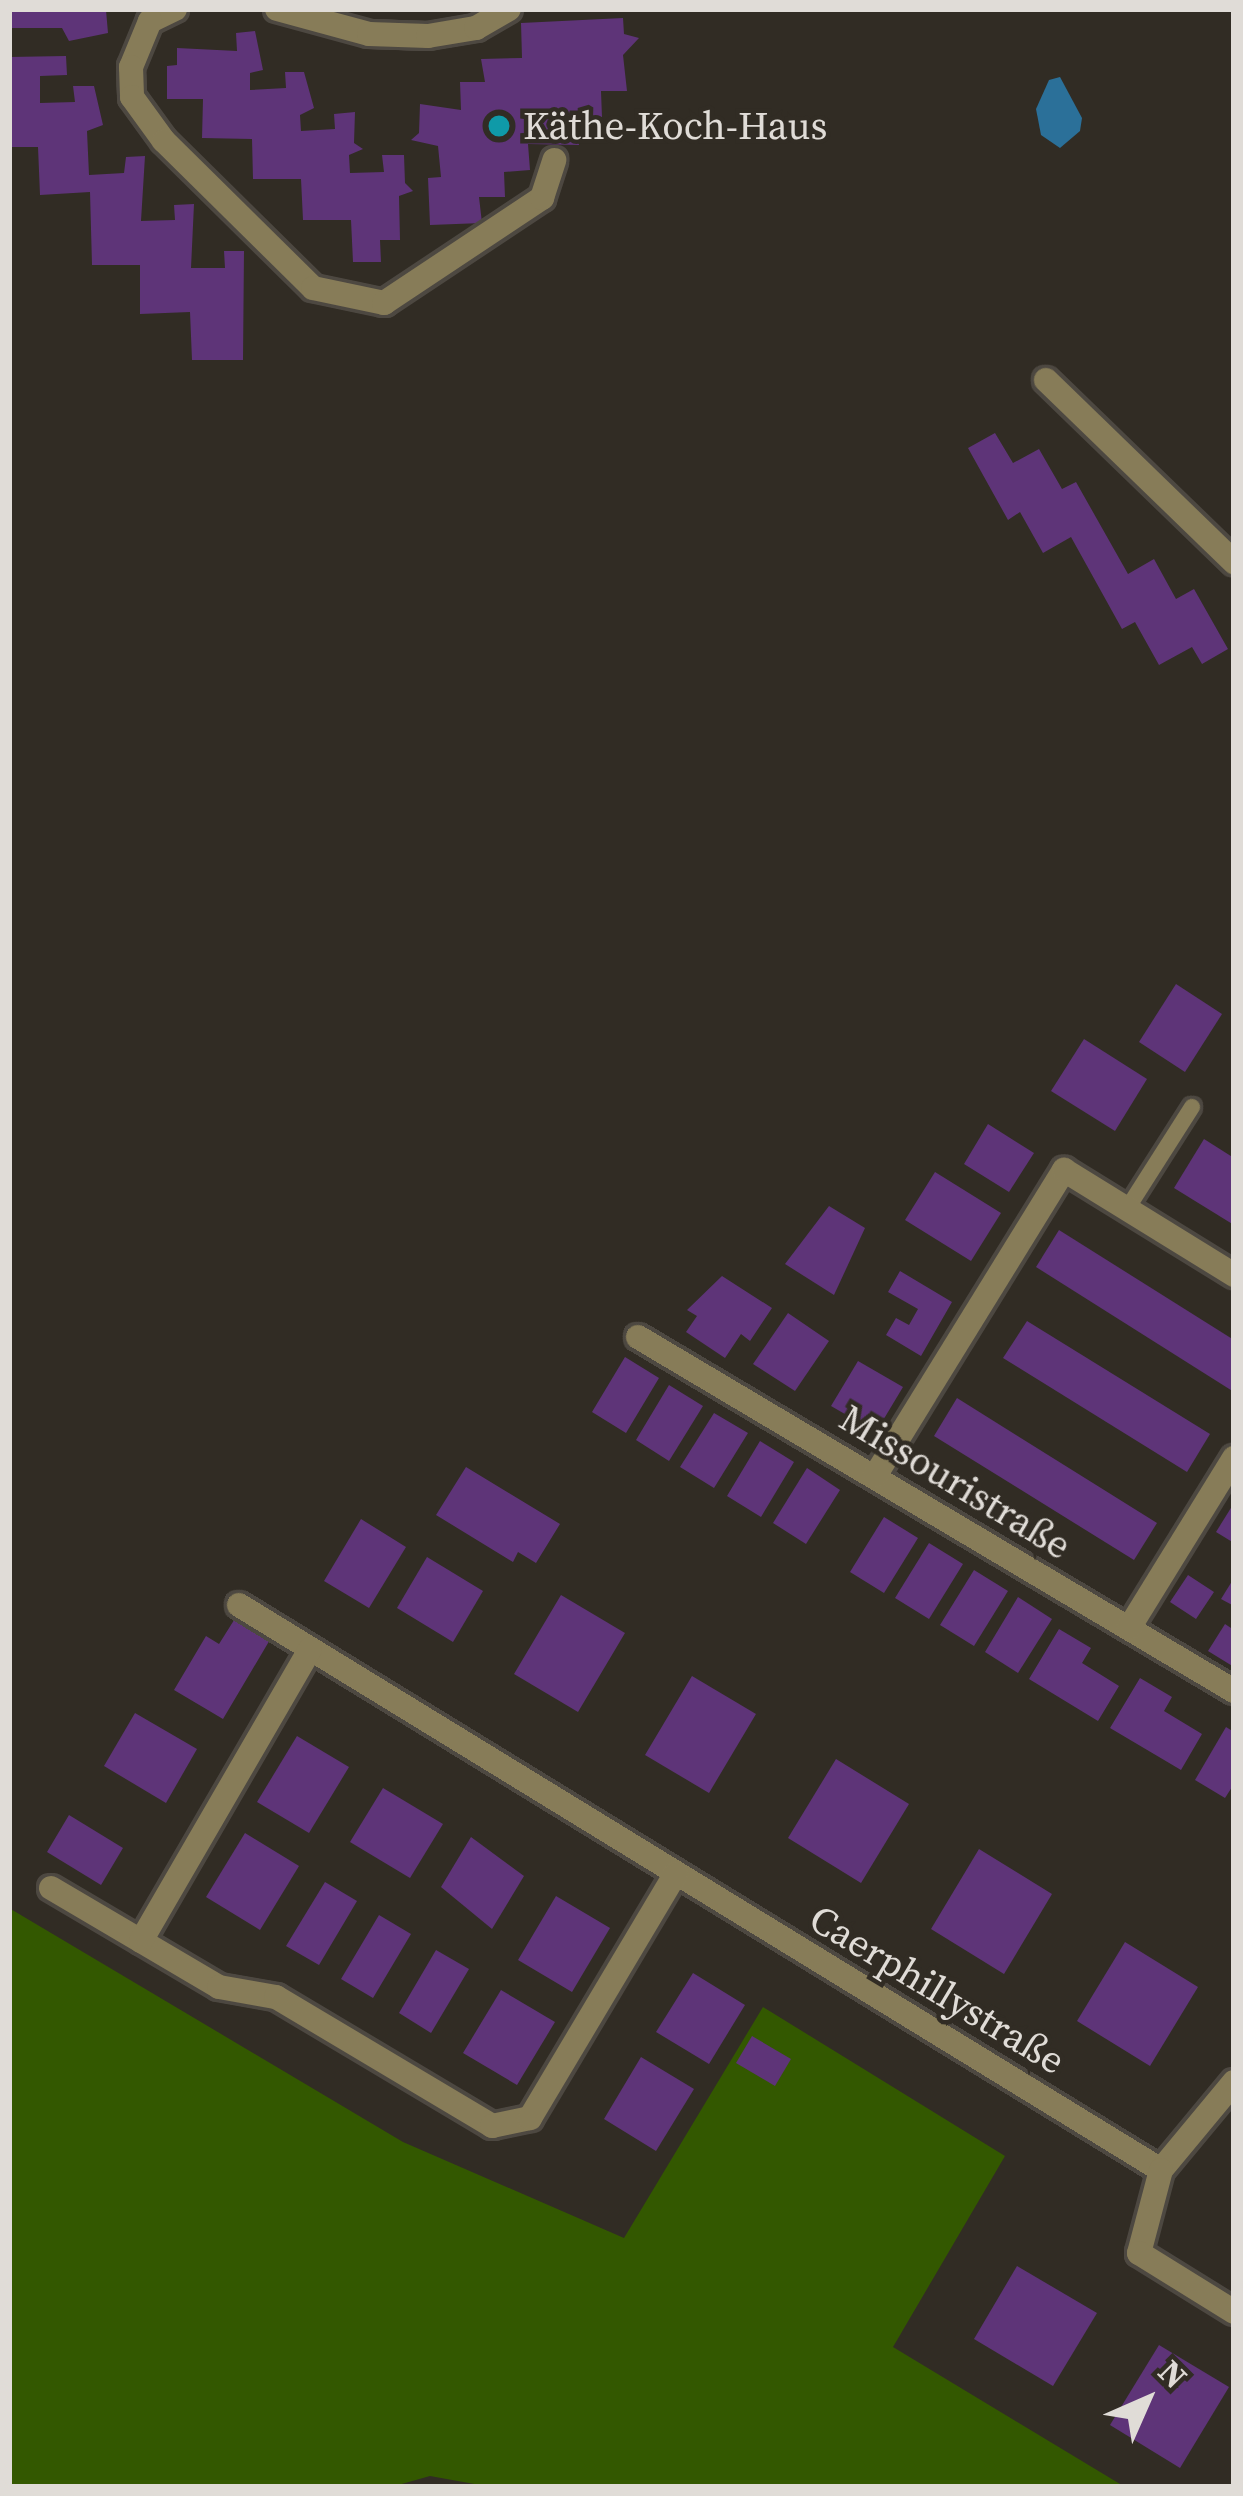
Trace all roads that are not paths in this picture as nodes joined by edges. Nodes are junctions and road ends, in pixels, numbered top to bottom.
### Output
1 (176, 9) edge
2 (277, 9) edge
3 (508, 9) edge
4 (554, 160) dead end
5 (1046, 380) dead end
6 (1234, 562) edge
7 (1192, 1107) dead end
8 (1127, 1209) junction
9 (1234, 1275) edge
10 (638, 1336) dead end
11 (1234, 1458) edge
12 (875, 1476) junction
13 (239, 1605) dead end
14 (1129, 1628) junction
15 (310, 1649) junction
16 (1234, 1691) edge
17 (676, 1873) junction
18 (51, 1888) dead end
19 (141, 1941) junction
20 (1234, 2082) edge
21 (1161, 2170) junction
22 (1234, 2312) edge

1 - 4 street
2 - 3 street
5 - 6 street
7 - 8 lane
8 - 9 street
8 - 12 street
10 - 12 street, Missouristraße
11 - 14 street
12 - 14 street, Missouristraße
13 - 15 street, Caerphillystraße
14 - 16 street, Missouristraße
15 - 17 street, Caerphillystraße
15 - 19 street
17 - 19 street
17 - 21 street, Caerphillystraße
18 - 19 street
20 - 21 street
21 - 22 street

